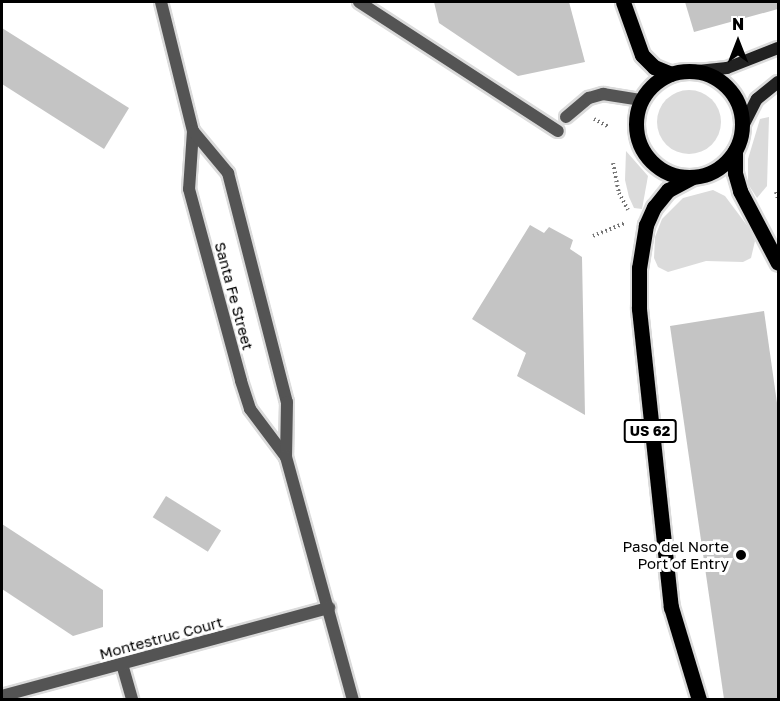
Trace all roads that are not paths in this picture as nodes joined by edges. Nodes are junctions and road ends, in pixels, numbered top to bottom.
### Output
1 (161, 2) edge
2 (359, 2) edge
3 (378, 2) edge
4 (623, 2) edge
5 (382, 16) junction
6 (778, 48) edge
7 (699, 72) junction
8 (671, 74) junction
9 (778, 82) edge
10 (642, 100) junction
11 (566, 117) dead end
12 (743, 126) junction
13 (193, 131) junction
14 (558, 131) dead end
15 (735, 151) junction
16 (691, 178) junction
17 (778, 263) edge
18 (286, 457) junction
19 (329, 608) junction
20 (122, 664) junction
21 (2, 696) edge
22 (132, 699) edge
23 (353, 699) edge
24 (699, 699) edge

1 - 13 street, Santa Fe Street
2 - 5 street
3 - 5 street
4 - 8 main road
5 - 14 street
6 - 7 main road
7 - 8 main road
7 - 12 main road
8 - 10 main road
9 - 12 main road
10 - 11 street
10 - 16 main road
12 - 15 main road, US 62
13 - 18 street, Santa Fe Street
13 - 18 street, Santa Fe Street
15 - 16 main road, US 62
15 - 17 main road, US 62
16 - 24 main road, US 62
18 - 19 street, Santa Fe Street
19 - 20 street, Montestruc Court
19 - 23 street, Santa Fe Street
20 - 21 street, Montestruc Court
20 - 22 street

